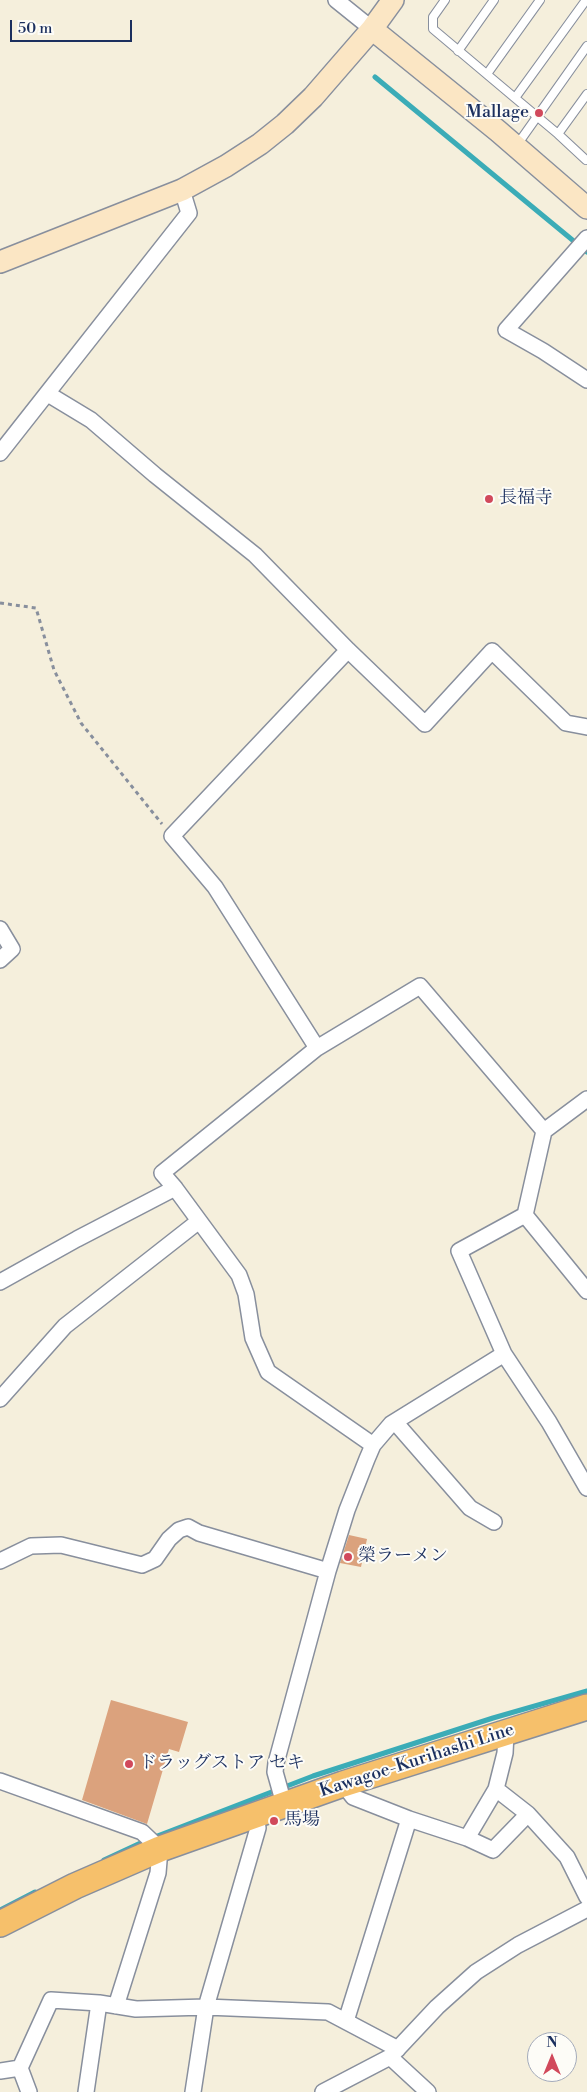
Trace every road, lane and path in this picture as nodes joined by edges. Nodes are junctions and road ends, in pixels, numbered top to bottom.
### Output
1 (336, 0) edge
2 (393, 0) edge
3 (445, 0) edge
4 (494, 0) edge
5 (540, 0) edge
6 (586, 0) edge
7 (372, 29) junction
8 (587, 46) edge
9 (458, 51) junction
10 (486, 74) junction
11 (587, 94) edge
12 (515, 98) junction
13 (537, 116) junction
14 (558, 134) junction
15 (516, 147) junction
16 (587, 160) edge
17 (182, 190) junction
18 (587, 208) edge
19 (587, 238) edge
20 (0, 262) edge
21 (587, 380) edge
22 (48, 394) junction
23 (0, 453) edge
24 (0, 603) edge
25 (348, 650) junction
26 (587, 727) edge
27 (172, 836) junction
28 (0, 929) edge
29 (0, 960) edge
30 (317, 1048) junction
31 (587, 1099) edge
32 (544, 1131) junction
33 (175, 1188) junction
34 (525, 1215) junction
35 (199, 1221) junction
36 (0, 1281) edge
37 (587, 1292) edge
38 (504, 1354) junction
39 (0, 1398) edge
40 (394, 1422) junction
41 (373, 1445) junction
42 (587, 1488) edge
43 (494, 1522) dead end
44 (0, 1561) edge
45 (328, 1571) junction
46 (587, 1707) edge
47 (506, 1733) junction
48 (0, 1782) edge
49 (343, 1784) junction
50 (496, 1789) junction
51 (284, 1804) junction
52 (256, 1814) junction
53 (528, 1814) junction
54 (409, 1819) junction
55 (467, 1838) junction
56 (160, 1849) junction
57 (587, 1897) edge
58 (587, 1910) edge
59 (0, 1924) edge
60 (99, 2003) junction
61 (116, 2006) junction
62 (206, 2007) junction
63 (346, 2021) junction
64 (394, 2053) junction
65 (20, 2068) junction
66 (0, 2071) edge
67 (29, 2092) edge
68 (86, 2092) edge
69 (193, 2092) edge
70 (323, 2092) edge
71 (428, 2092) edge

1 - 7 street
2 - 7 street
3 - 9 lane
4 - 9 lane
5 - 10 lane
6 - 12 lane
7 - 15 street
7 - 17 street
8 - 13 lane
9 - 10 lane
10 - 12 lane
11 - 14 lane
12 - 13 lane
13 - 14 lane
13 - 15 lane
14 - 16 lane
15 - 18 street
17 - 20 street
17 - 22 street
19 - 21 street
22 - 23 street
22 - 25 street
24 - 27 path
25 - 26 street
25 - 27 street
27 - 30 street
28 - 29 street
30 - 32 street
30 - 33 street
31 - 32 street
32 - 34 street
33 - 35 street
33 - 36 street
34 - 37 street
34 - 38 street
35 - 39 street
35 - 41 street
38 - 40 street
38 - 42 street
40 - 41 street
40 - 43 street
41 - 45 street
44 - 45 street
45 - 51 street
46 - 47 main road, Kawagoe-Kurihashi Line
47 - 49 main road, Kawagoe-Kurihashi Line
47 - 50 street
48 - 56 street
49 - 51 main road, Kawagoe-Kurihashi Line
49 - 54 street
50 - 53 street
50 - 55 street
51 - 52 main road, Kawagoe-Kurihashi Line
52 - 56 main road, Kawagoe-Kurihashi Line
52 - 62 street
53 - 55 street
53 - 57 street
54 - 55 street
54 - 63 street
56 - 59 main road, Kawagoe-Kurihashi Line
56 - 61 street
58 - 64 street
60 - 61 street
60 - 65 street
60 - 68 street
61 - 62 street
62 - 63 street
62 - 69 street
63 - 64 street
64 - 70 street
64 - 71 street
65 - 66 street
65 - 67 street

